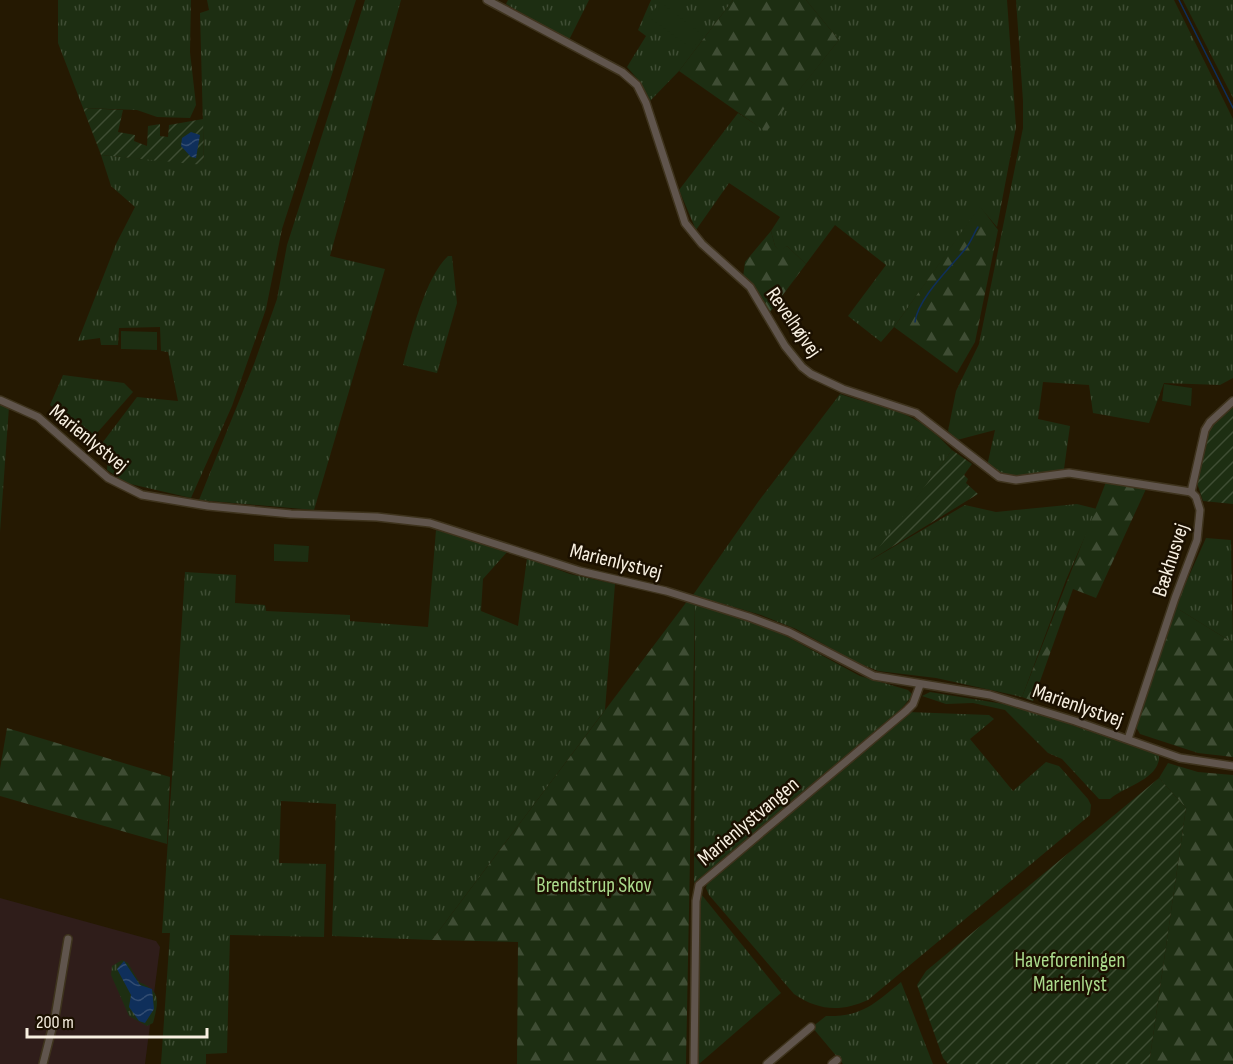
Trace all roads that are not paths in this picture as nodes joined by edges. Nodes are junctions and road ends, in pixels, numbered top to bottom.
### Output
1 (487, 0) edge
2 (0, 400) edge
3 (1233, 400) edge
4 (1191, 492) junction
5 (920, 685) junction
6 (1128, 739) junction
7 (1233, 766) edge
8 (68, 939) dead end
9 (811, 1027) dead end
10 (43, 1064) edge
11 (694, 1064) edge
12 (767, 1064) edge

1 - 4 street, Revelhøjvej
2 - 5 street, Marienlystvej
3 - 4 street
4 - 6 street, Bækhusvej
5 - 6 street, Marienlystvej
5 - 11 street, Marienlystvangen
6 - 7 street, Marienlystvej
8 - 10 street
9 - 12 street

